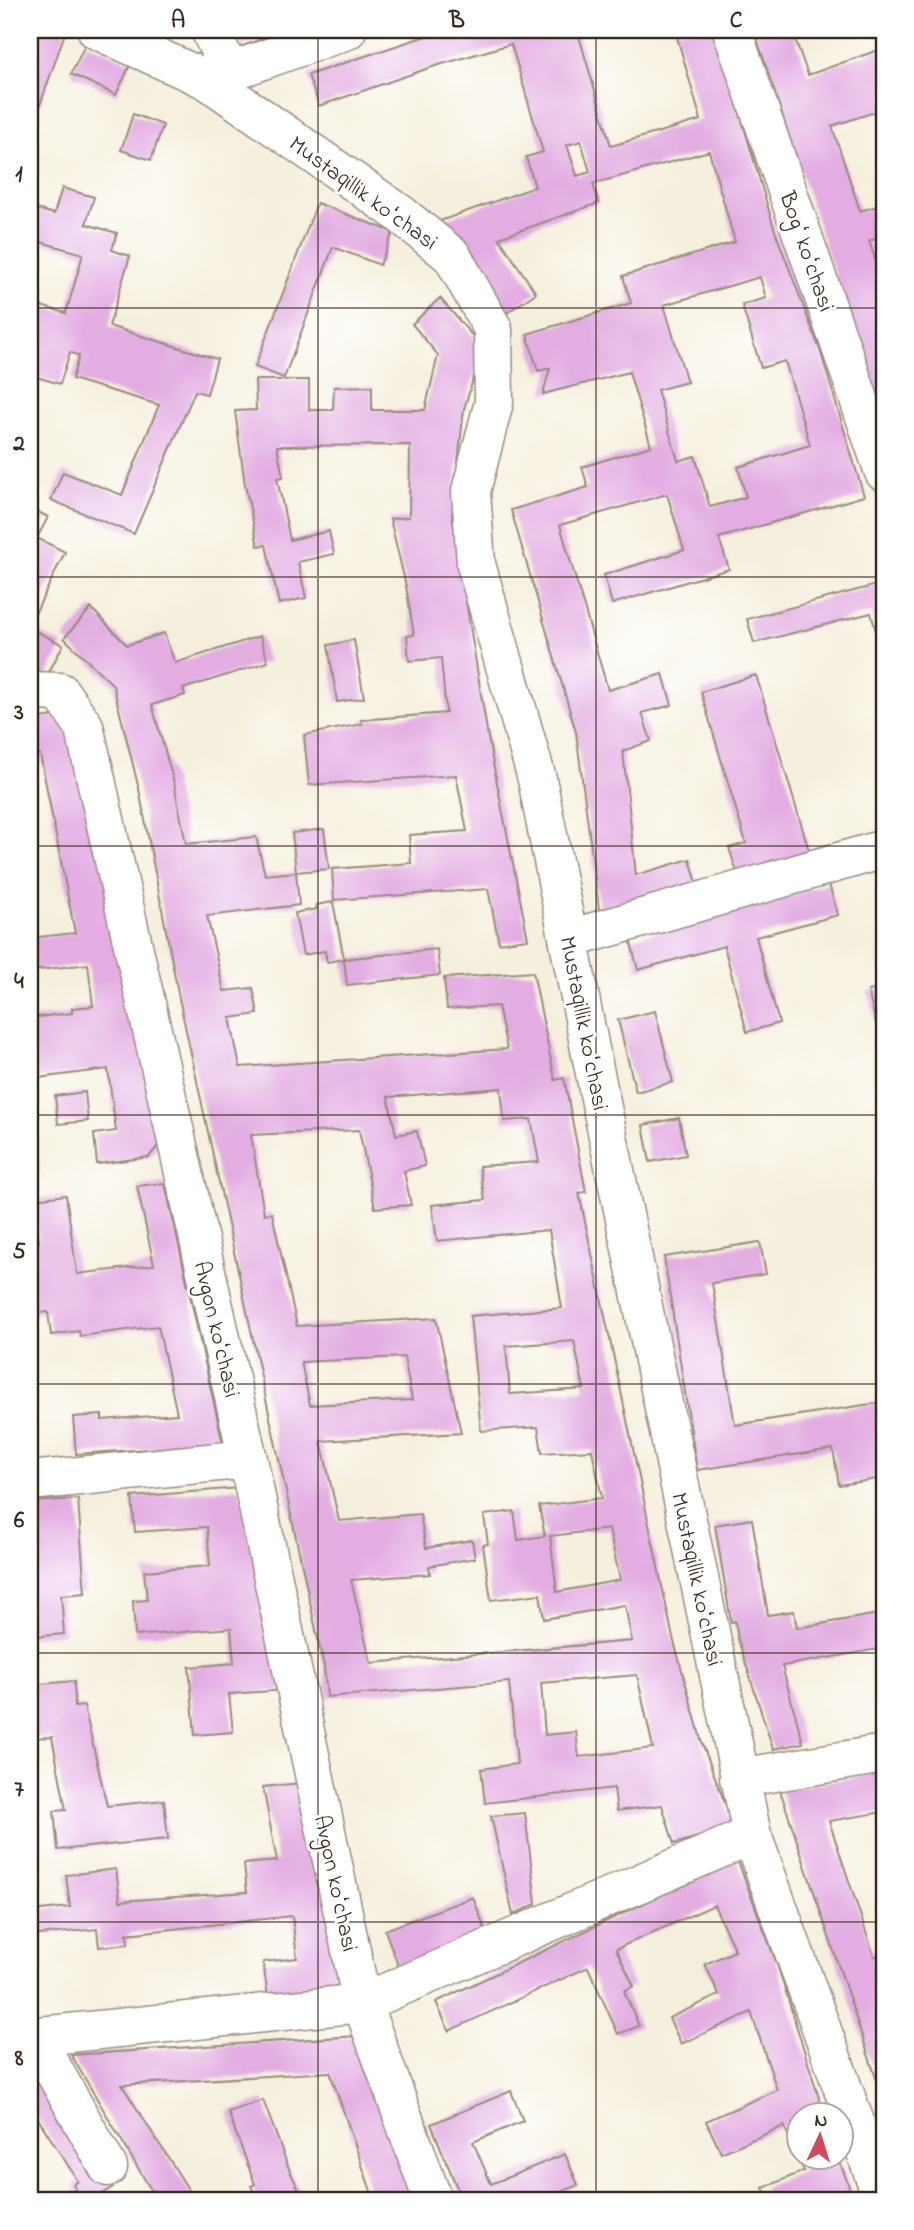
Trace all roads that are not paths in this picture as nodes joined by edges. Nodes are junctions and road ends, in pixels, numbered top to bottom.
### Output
1 (97, 30) edge
2 (210, 30) edge
3 (347, 30) edge
4 (732, 30) edge
5 (218, 76) junction
6 (884, 472) edge
7 (30, 691) edge
8 (884, 849) edge
9 (569, 939) junction
10 (248, 1459) junction
11 (30, 1481) edge
12 (884, 1754) edge
13 (739, 1778) junction
14 (752, 1835) junction
15 (362, 2003) junction
16 (32, 2037) edge
17 (869, 2116) edge
18 (108, 2167) dead end
19 (433, 2200) edge
20 (883, 2200) edge

1 - 5 street, Mustaqillik koʻchasi
2 - 5 street
3 - 5 street
4 - 6 street, Bogʻ koʻchasi
5 - 9 street, Mustaqillik koʻchasi
7 - 10 street, Avgon koʻchasi
8 - 9 street
9 - 13 street, Mustaqillik koʻchasi
10 - 11 street
10 - 15 street, Avgon koʻchasi
12 - 13 street
13 - 14 street, Mustaqillik koʻchasi
14 - 15 street
14 - 17 street, Mustaqillik koʻchasi
15 - 16 street
15 - 19 street, Avgon koʻchasi
16 - 18 street
17 - 20 street, Mustaqillik koʻchasi

